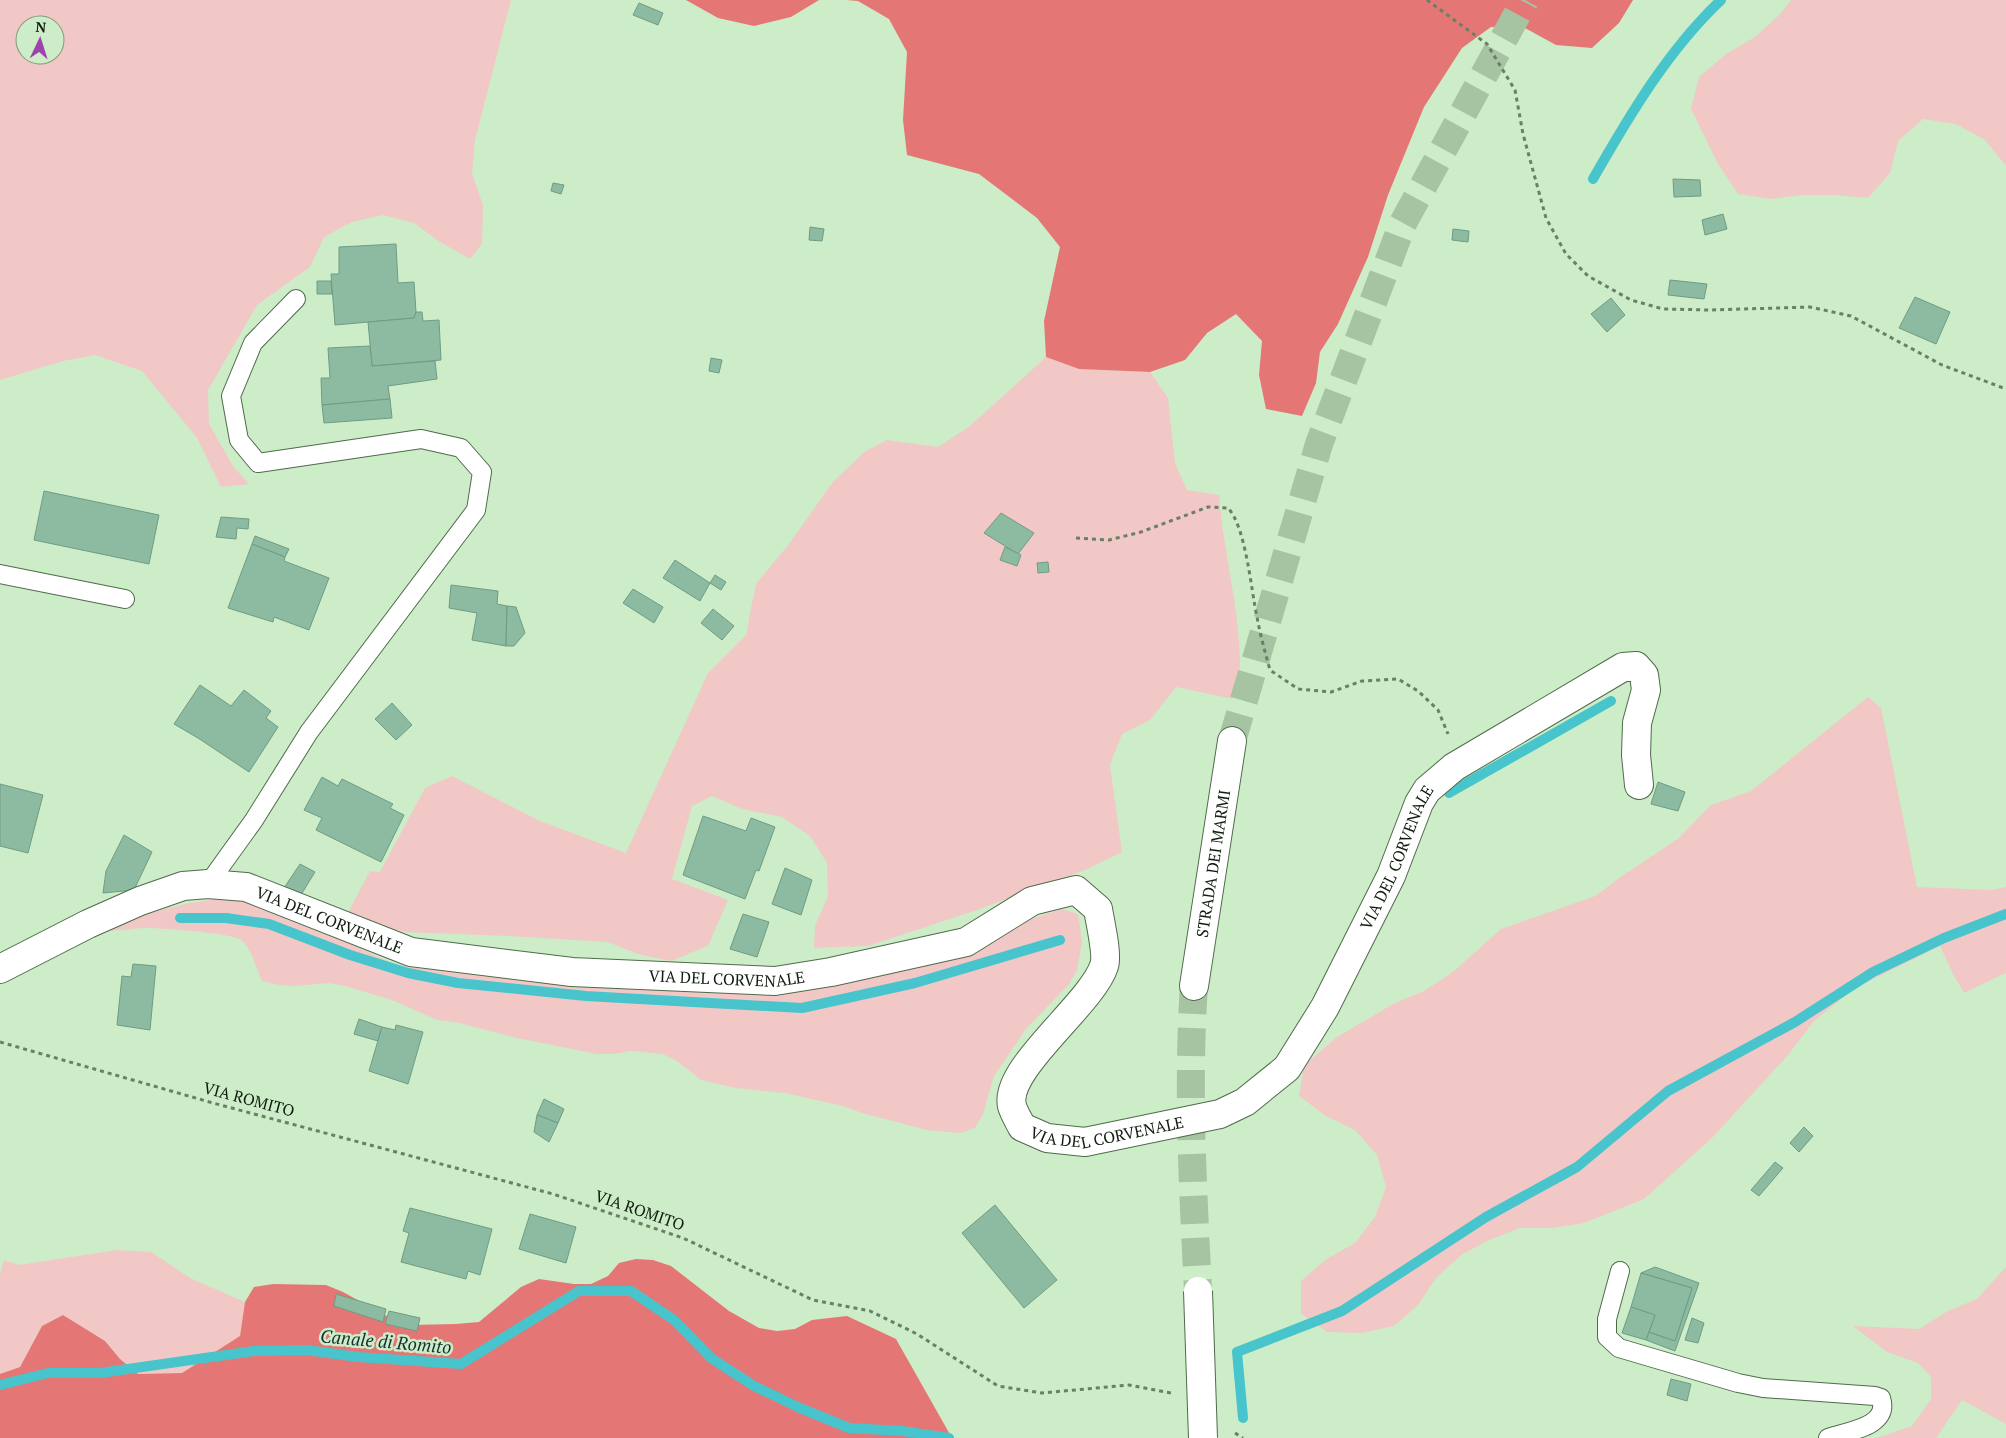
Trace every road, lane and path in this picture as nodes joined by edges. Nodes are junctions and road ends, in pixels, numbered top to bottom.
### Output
1 (1427, 0) edge
2 (296, 299) dead end
3 (2006, 389) edge
4 (1076, 538) dead end
5 (0, 574) edge
6 (124, 599) dead end
7 (1232, 741) tunnel mouth
8 (1454, 767) junction
9 (1639, 785) dead end
10 (208, 884) junction
11 (0, 969) edge
12 (1194, 986) tunnel mouth
13 (0, 1042) edge
14 (1620, 1271) dead end
15 (1198, 1291) tunnel mouth
16 (1176, 1394) dead end
17 (1228, 1428) dead end
18 (1203, 1438) edge
19 (1243, 1438) edge
20 (1828, 1438) edge

1 - 3 path
2 - 10 lane
4 - 8 path
5 - 6 lane
7 - 12 street, STRADA DEI MARMI
8 - 9 street, VIA DEL CORVENALE
8 - 10 street, VIA DEL CORVENALE
10 - 11 street, VIA DEL CORVENALE
13 - 16 path, VIA ROMITO
14 - 20 lane
15 - 18 street, bridge
17 - 19 path

